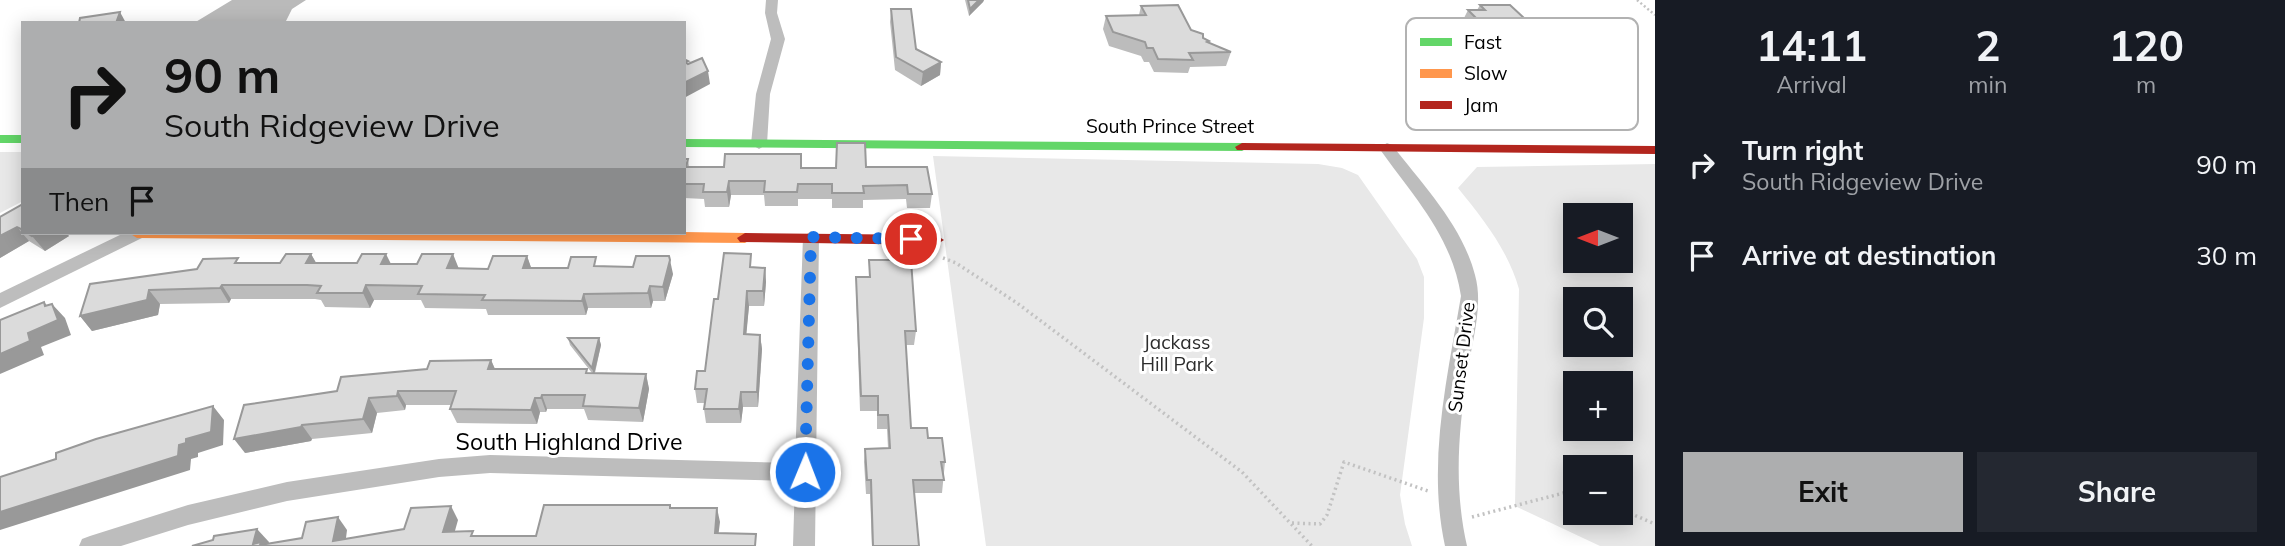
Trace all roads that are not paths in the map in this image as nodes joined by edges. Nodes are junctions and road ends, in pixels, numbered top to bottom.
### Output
1 (772, 0) edge
2 (0, 139) edge
3 (21, 139) edge
4 (686, 143) edge
5 (759, 144) junction
6 (1387, 148) junction
7 (1655, 149) edge
8 (133, 235) edge
9 (474, 235) edge
10 (811, 237) junction
11 (936, 240) road end
12 (0, 301) edge
13 (805, 472) junction
14 (1454, 540) edge
15 (90, 546) edge
16 (804, 546) edge

1 - 5 street
2 - 3 street
4 - 5 street, South Prince Street
5 - 6 street, South Prince Street
6 - 7 street, South Prince Street
6 - 14 street, Sunset Drive
8 - 12 street
9 - 10 street
10 - 11 street
10 - 13 street
13 - 15 street, South Highland Drive
13 - 16 street

